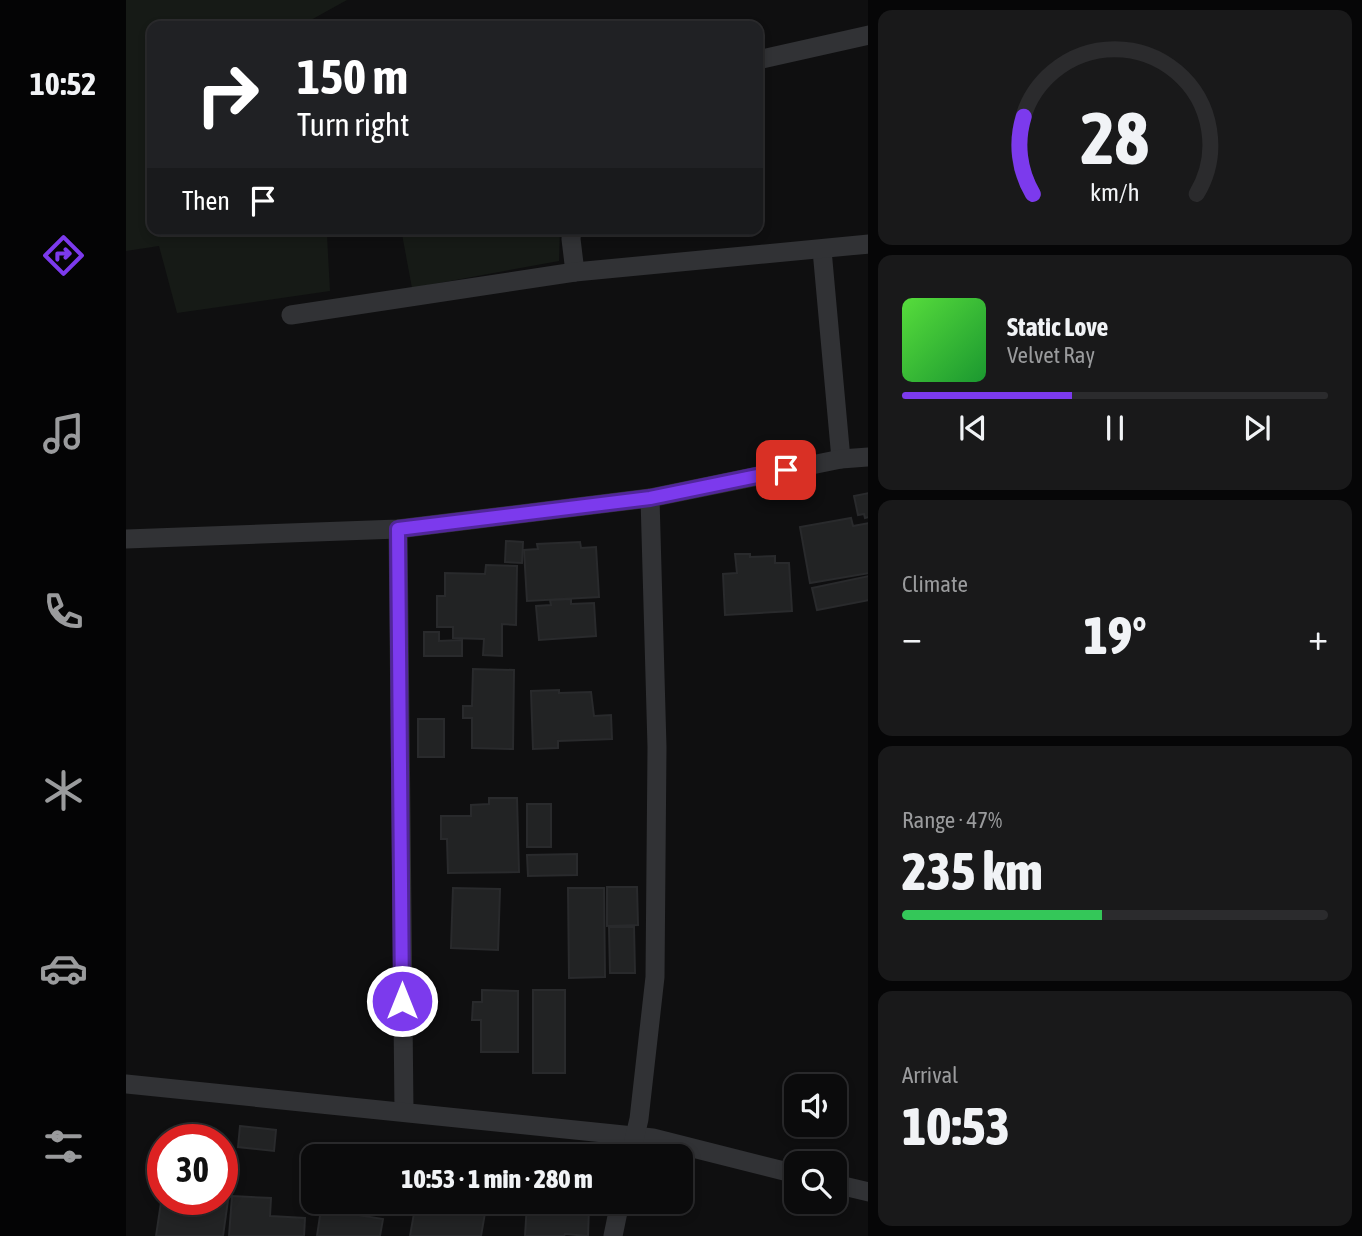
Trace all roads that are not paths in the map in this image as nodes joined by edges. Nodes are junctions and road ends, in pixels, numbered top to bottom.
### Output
1 (868, 35) edge
2 (763, 59) edge
3 (571, 235) edge
4 (868, 244) edge
5 (822, 250) junction
6 (575, 271) junction
7 (291, 315) dead end
8 (868, 457) edge
9 (841, 459) junction
10 (650, 498) junction
11 (398, 529) junction
12 (126, 539) edge
13 (126, 1084) edge
14 (404, 1112) junction
15 (635, 1136) junction
16 (633, 1144) edge
17 (784, 1171) edge
18 (847, 1187) edge
19 (868, 1192) edge
20 (618, 1214) edge
21 (613, 1236) edge

1 - 2 street
3 - 6 street
4 - 5 street
5 - 6 street
5 - 9 street
6 - 7 street
8 - 9 street
9 - 10 street
10 - 11 street
10 - 15 street
11 - 12 street
11 - 14 street
13 - 14 street
14 - 15 street
15 - 16 street
15 - 17 street
18 - 19 street
20 - 21 street

